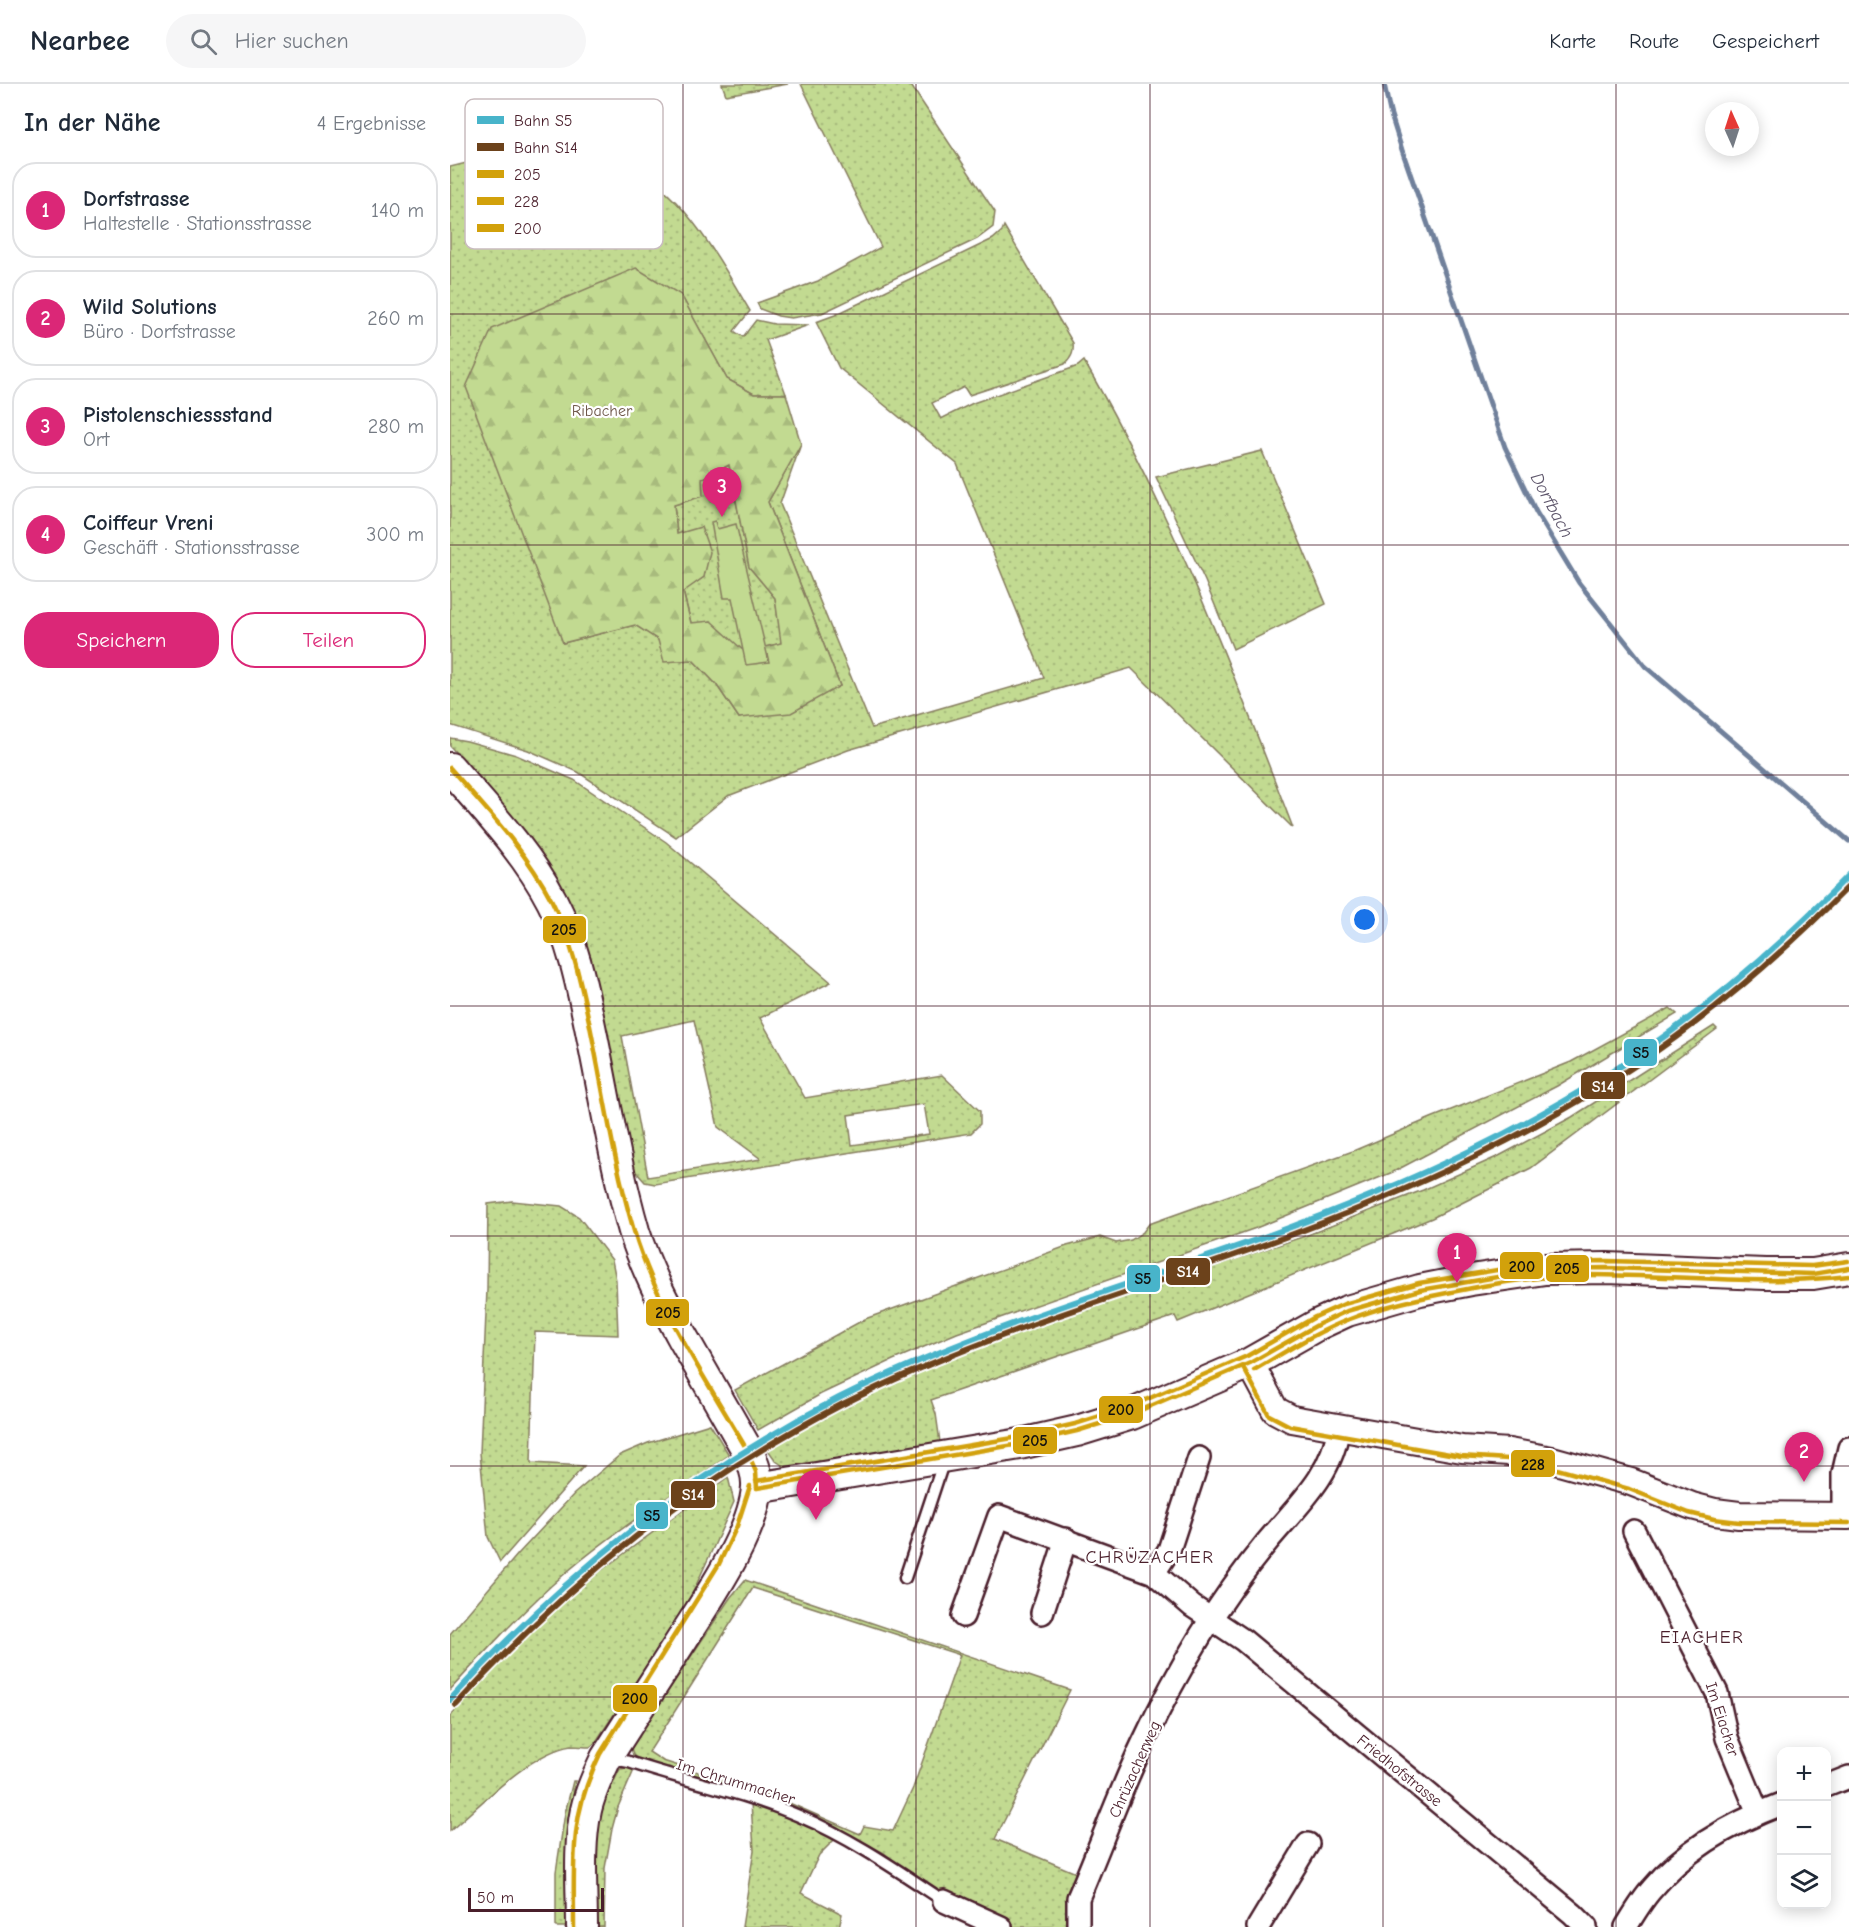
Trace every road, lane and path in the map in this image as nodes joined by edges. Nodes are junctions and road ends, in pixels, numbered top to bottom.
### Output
1 (450, 768) edge
2 (1849, 1268) edge
3 (1250, 1363) junction
4 (1338, 1428) junction
5 (1849, 1448) edge
6 (945, 1457) junction
7 (1199, 1458) dead end
8 (757, 1480) junction
9 (1846, 1516) edge
10 (1634, 1532) dead end
11 (1066, 1539) junction
12 (1154, 1573) junction
13 (905, 1578) dead end
14 (1042, 1613) dead end
15 (963, 1616) dead end
16 (1211, 1618) junction
17 (606, 1758) junction
18 (1849, 1777) edge
19 (1831, 1784) edge
20 (1777, 1806) edge
21 (1758, 1813) junction
22 (1308, 1844) dead end
23 (944, 1901) joint
24 (582, 1927) edge
25 (1001, 1927) edge
26 (1078, 1927) edge
27 (1258, 1927) edge
28 (1586, 1927) edge
29 (1626, 1927) edge

1 - 8 main road
2 - 3 main road
3 - 4 street
3 - 6 main road
4 - 9 street
4 - 16 street, Chrüzacherweg
5 - 9 street
6 - 8 main road
6 - 13 lane
7 - 12 street
8 - 17 main road
10 - 21 street, Im Eiacher
11 - 12 street
11 - 14 street
11 - 15 street
12 - 16 street
16 - 26 street, Chrüzacherweg
16 - 28 street, Friedhofstrasse
17 - 23 lane, Im Chrummacher
17 - 24 main road
18 - 19 street
20 - 21 street
21 - 29 street
22 - 27 street
23 - 25 street

